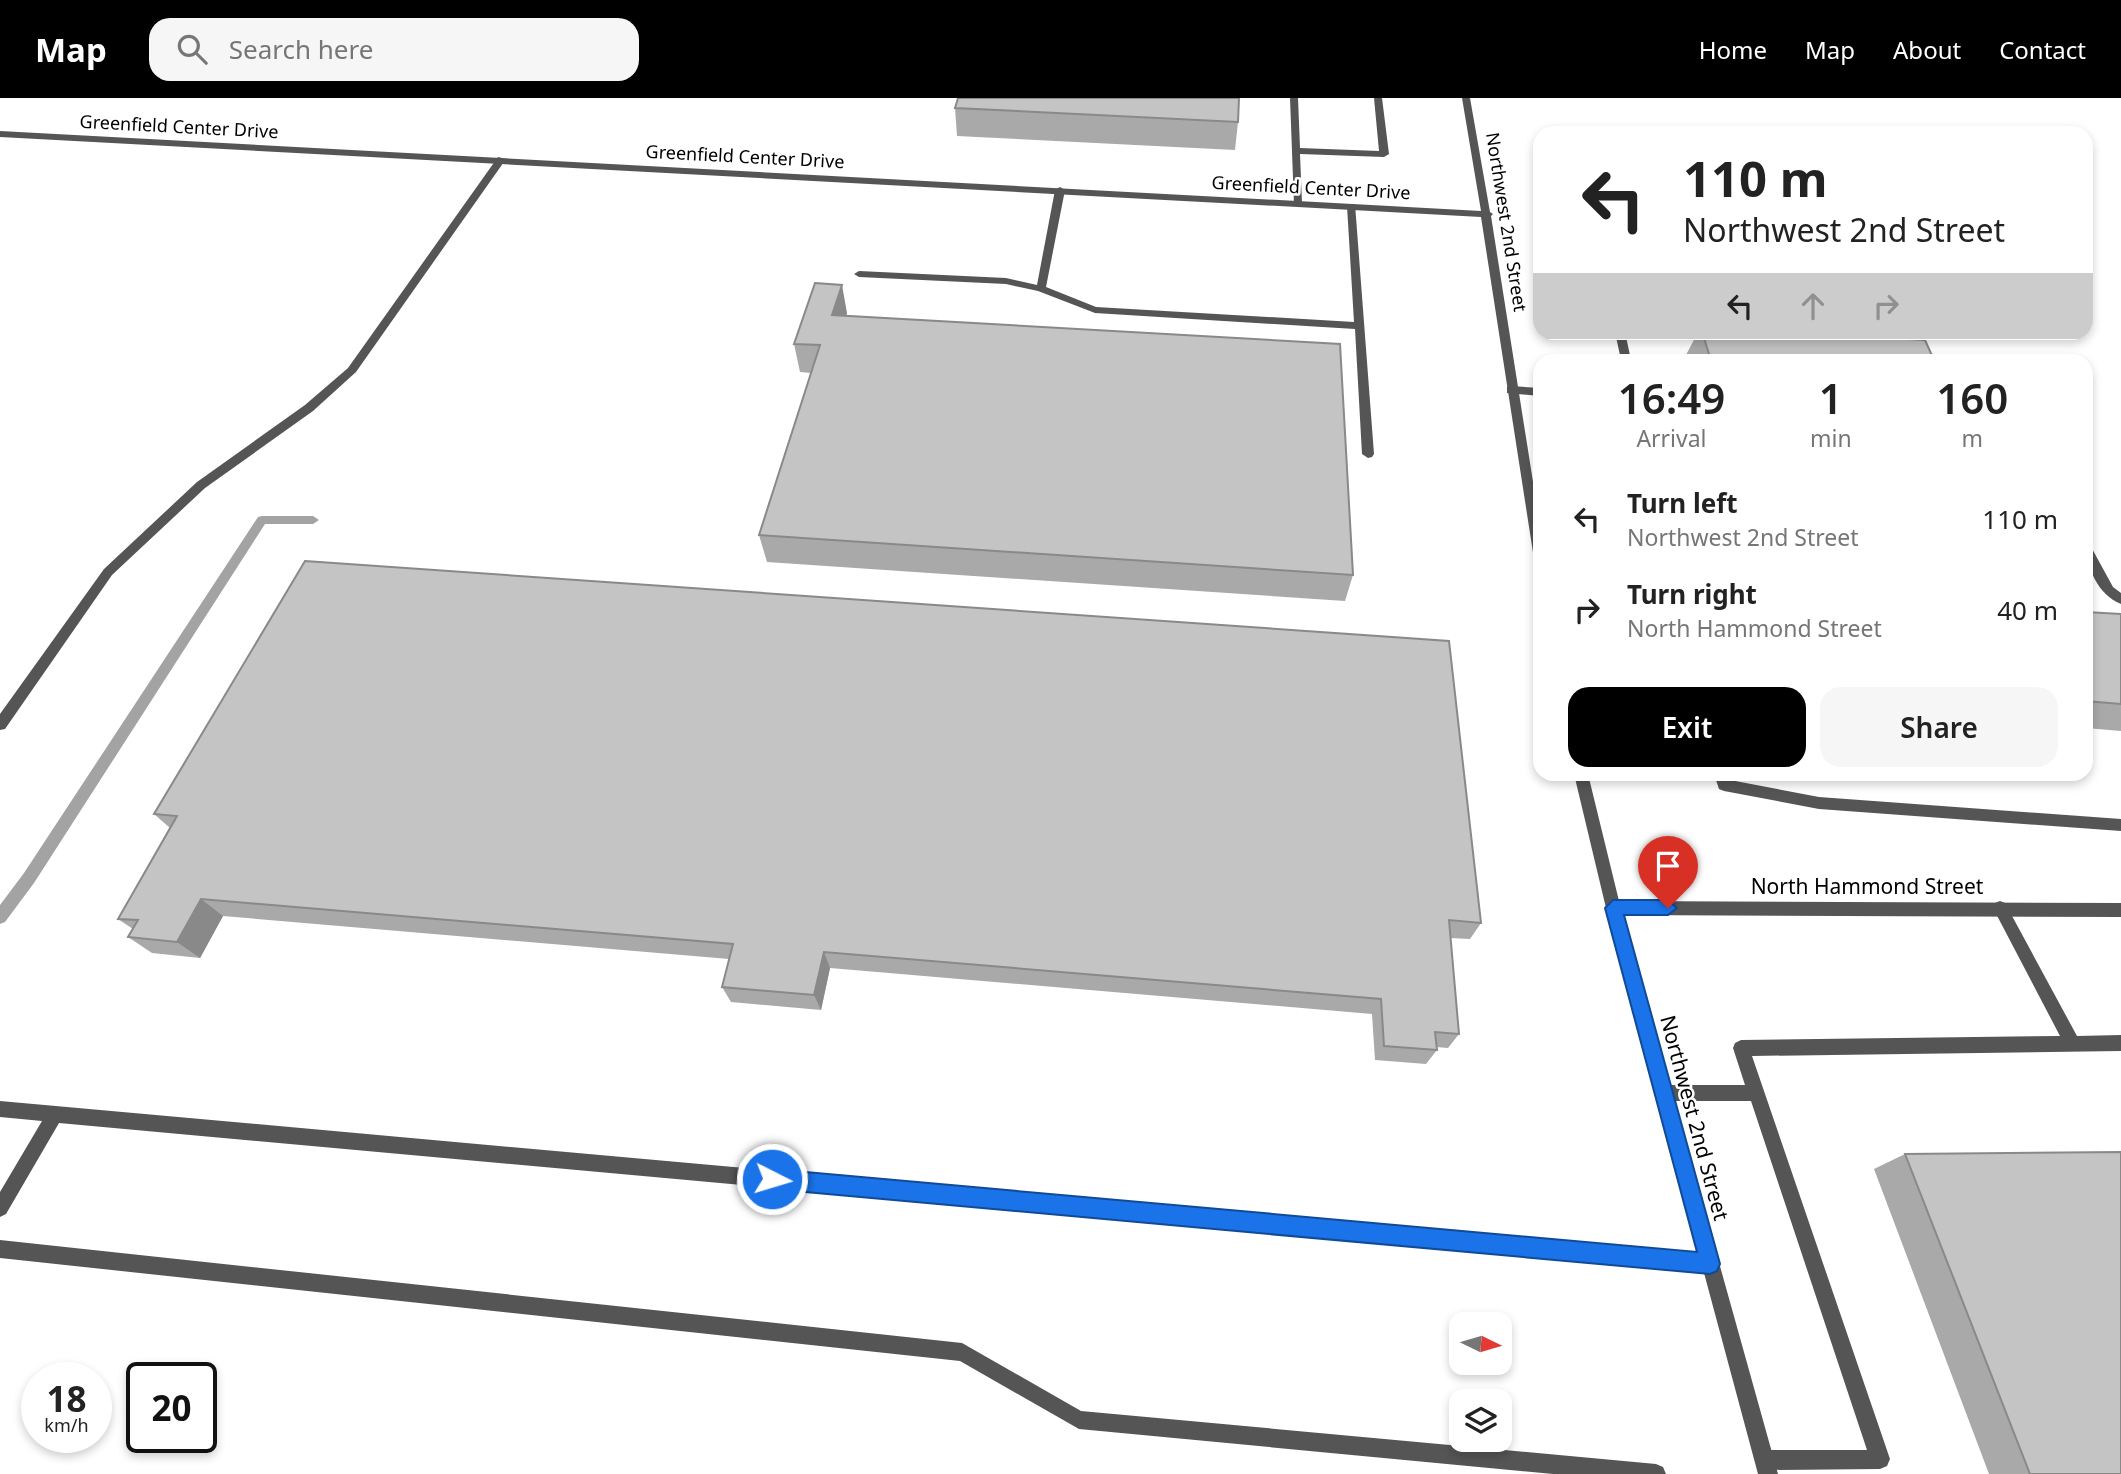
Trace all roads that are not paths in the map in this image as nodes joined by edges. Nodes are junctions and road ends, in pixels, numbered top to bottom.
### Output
1 (1294, 98) edge
2 (1378, 98) edge
3 (1466, 98) edge
4 (0, 134) edge
5 (1296, 150) junction
6 (501, 159) junction
7 (1059, 190) junction
8 (1297, 203) junction
9 (1352, 206) junction
10 (1488, 214) junction
11 (859, 274) dead end
12 (1041, 289) junction
13 (1358, 326) junction
14 (1511, 390) junction
15 (1533, 392) edge
16 (1368, 454) dead end
17 (1533, 510) edge
18 (2093, 561) edge
19 (2121, 599) edge
20 (0, 725) edge
21 (1583, 781) edge
22 (1723, 781) edge
23 (2121, 825) edge
24 (1613, 908) junction
25 (2000, 908) junction
26 (2121, 910) edge
27 (2121, 1043) edge
28 (2073, 1044) junction
29 (1663, 1093) junction
30 (1757, 1093) junction
31 (0, 1109) edge
32 (55, 1114) junction
33 (0, 1208) edge
34 (0, 1249) edge
35 (1710, 1264) junction
36 (1766, 1467) edge
37 (1656, 1474) edge

1 - 5 street
2 - 5 street
3 - 10 street, Northwest 2nd Street
4 - 6 street, Greenfield Center Drive
5 - 8 street
6 - 7 street, Greenfield Center Drive
6 - 20 street
7 - 8 street, Greenfield Center Drive
7 - 12 street
8 - 9 street, Greenfield Center Drive
9 - 10 street, Greenfield Center Drive
9 - 13 street
10 - 14 street, Northwest 2nd Street
11 - 12 street
12 - 13 street
13 - 16 street
14 - 15 street
14 - 17 street, Northwest 2nd Street
18 - 19 street
21 - 24 street, Northwest 2nd Street
22 - 23 street
24 - 25 street, North Hammond Street
24 - 29 street, Northwest 2nd Street
25 - 26 street, North Hammond Street
25 - 28 street
27 - 28 street
28 - 30 street
29 - 30 street
29 - 35 street, Northwest 2nd Street
30 - 36 street
31 - 32 street
32 - 33 street
32 - 35 street
34 - 37 street
35 - 36 street, Northwest 2nd Street

